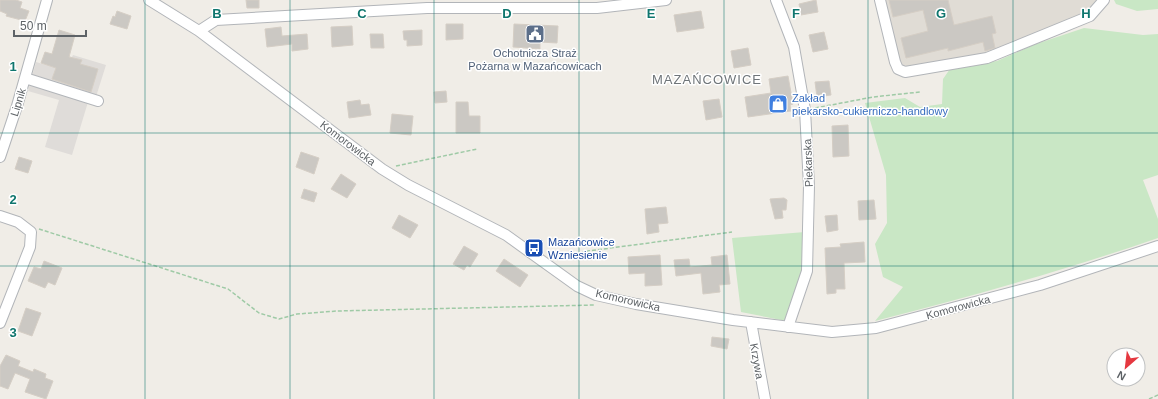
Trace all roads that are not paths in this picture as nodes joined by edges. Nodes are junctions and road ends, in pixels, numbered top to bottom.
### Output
1 (47, 0) edge
2 (150, 0) edge
3 (666, 0) edge
4 (776, 0) edge
5 (880, 0) edge
6 (1104, 0) edge
7 (428, 4) edge
8 (199, 31) junction
9 (25, 78) junction
10 (98, 101) dead end
11 (0, 157) edge
12 (0, 216) edge
13 (1158, 246) edge
14 (0, 322) edge
15 (751, 322) junction
16 (788, 327) junction
17 (765, 399) edge

1 - 9 street, Lipnik
2 - 8 street, Komorowicka
3 - 7 street
4 - 16 street, Piekarska
5 - 6 street
7 - 8 street
8 - 15 street, Komorowicka
9 - 10 street
9 - 11 street, Lipnik
12 - 14 street
13 - 16 street, Komorowicka
15 - 16 street, Komorowicka
15 - 17 street, Krzywa

